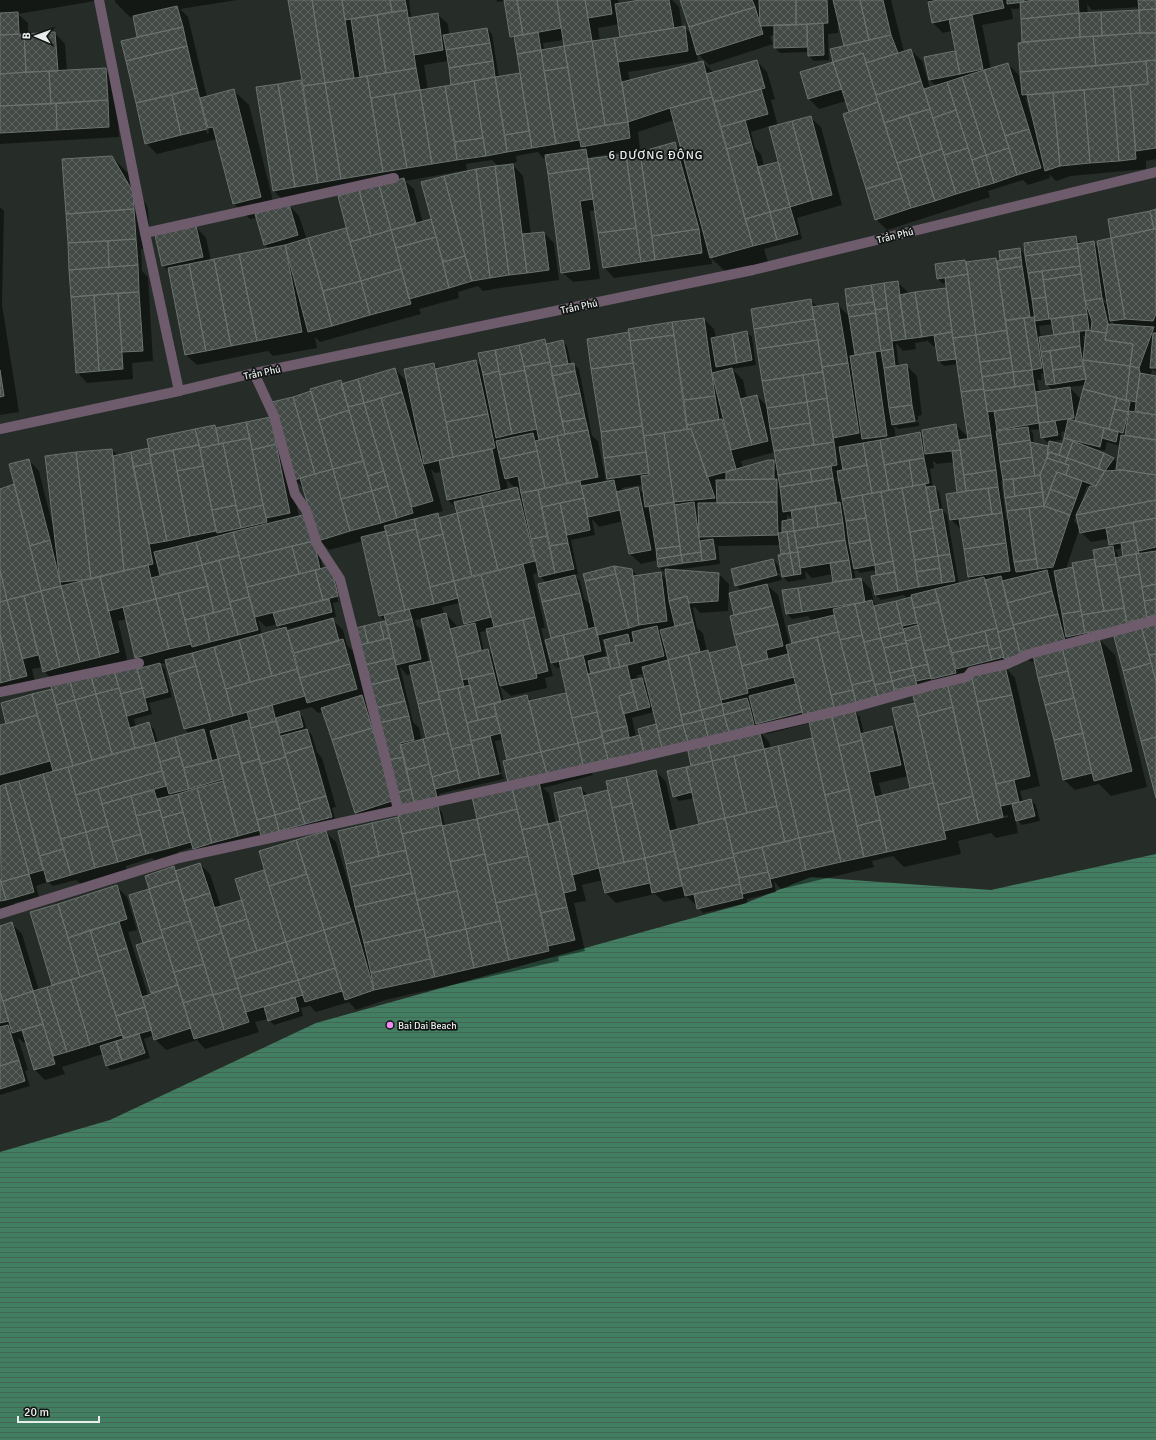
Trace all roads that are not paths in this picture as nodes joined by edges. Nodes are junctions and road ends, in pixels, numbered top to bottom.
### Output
1 (99, 0) edge
2 (1156, 172) edge
3 (394, 178) dead end
4 (145, 233) junction
5 (254, 373) junction
6 (179, 391) junction
7 (0, 429) edge
8 (1156, 620) edge
9 (139, 663) dead end
10 (0, 692) edge
11 (398, 809) junction
12 (0, 914) edge

1 - 4 street
2 - 5 street, Trần Phú
3 - 4 street
4 - 6 street
5 - 6 street, Trần Phú
5 - 11 street
6 - 7 street, Trần Phú
8 - 11 street
9 - 10 street
11 - 12 street

